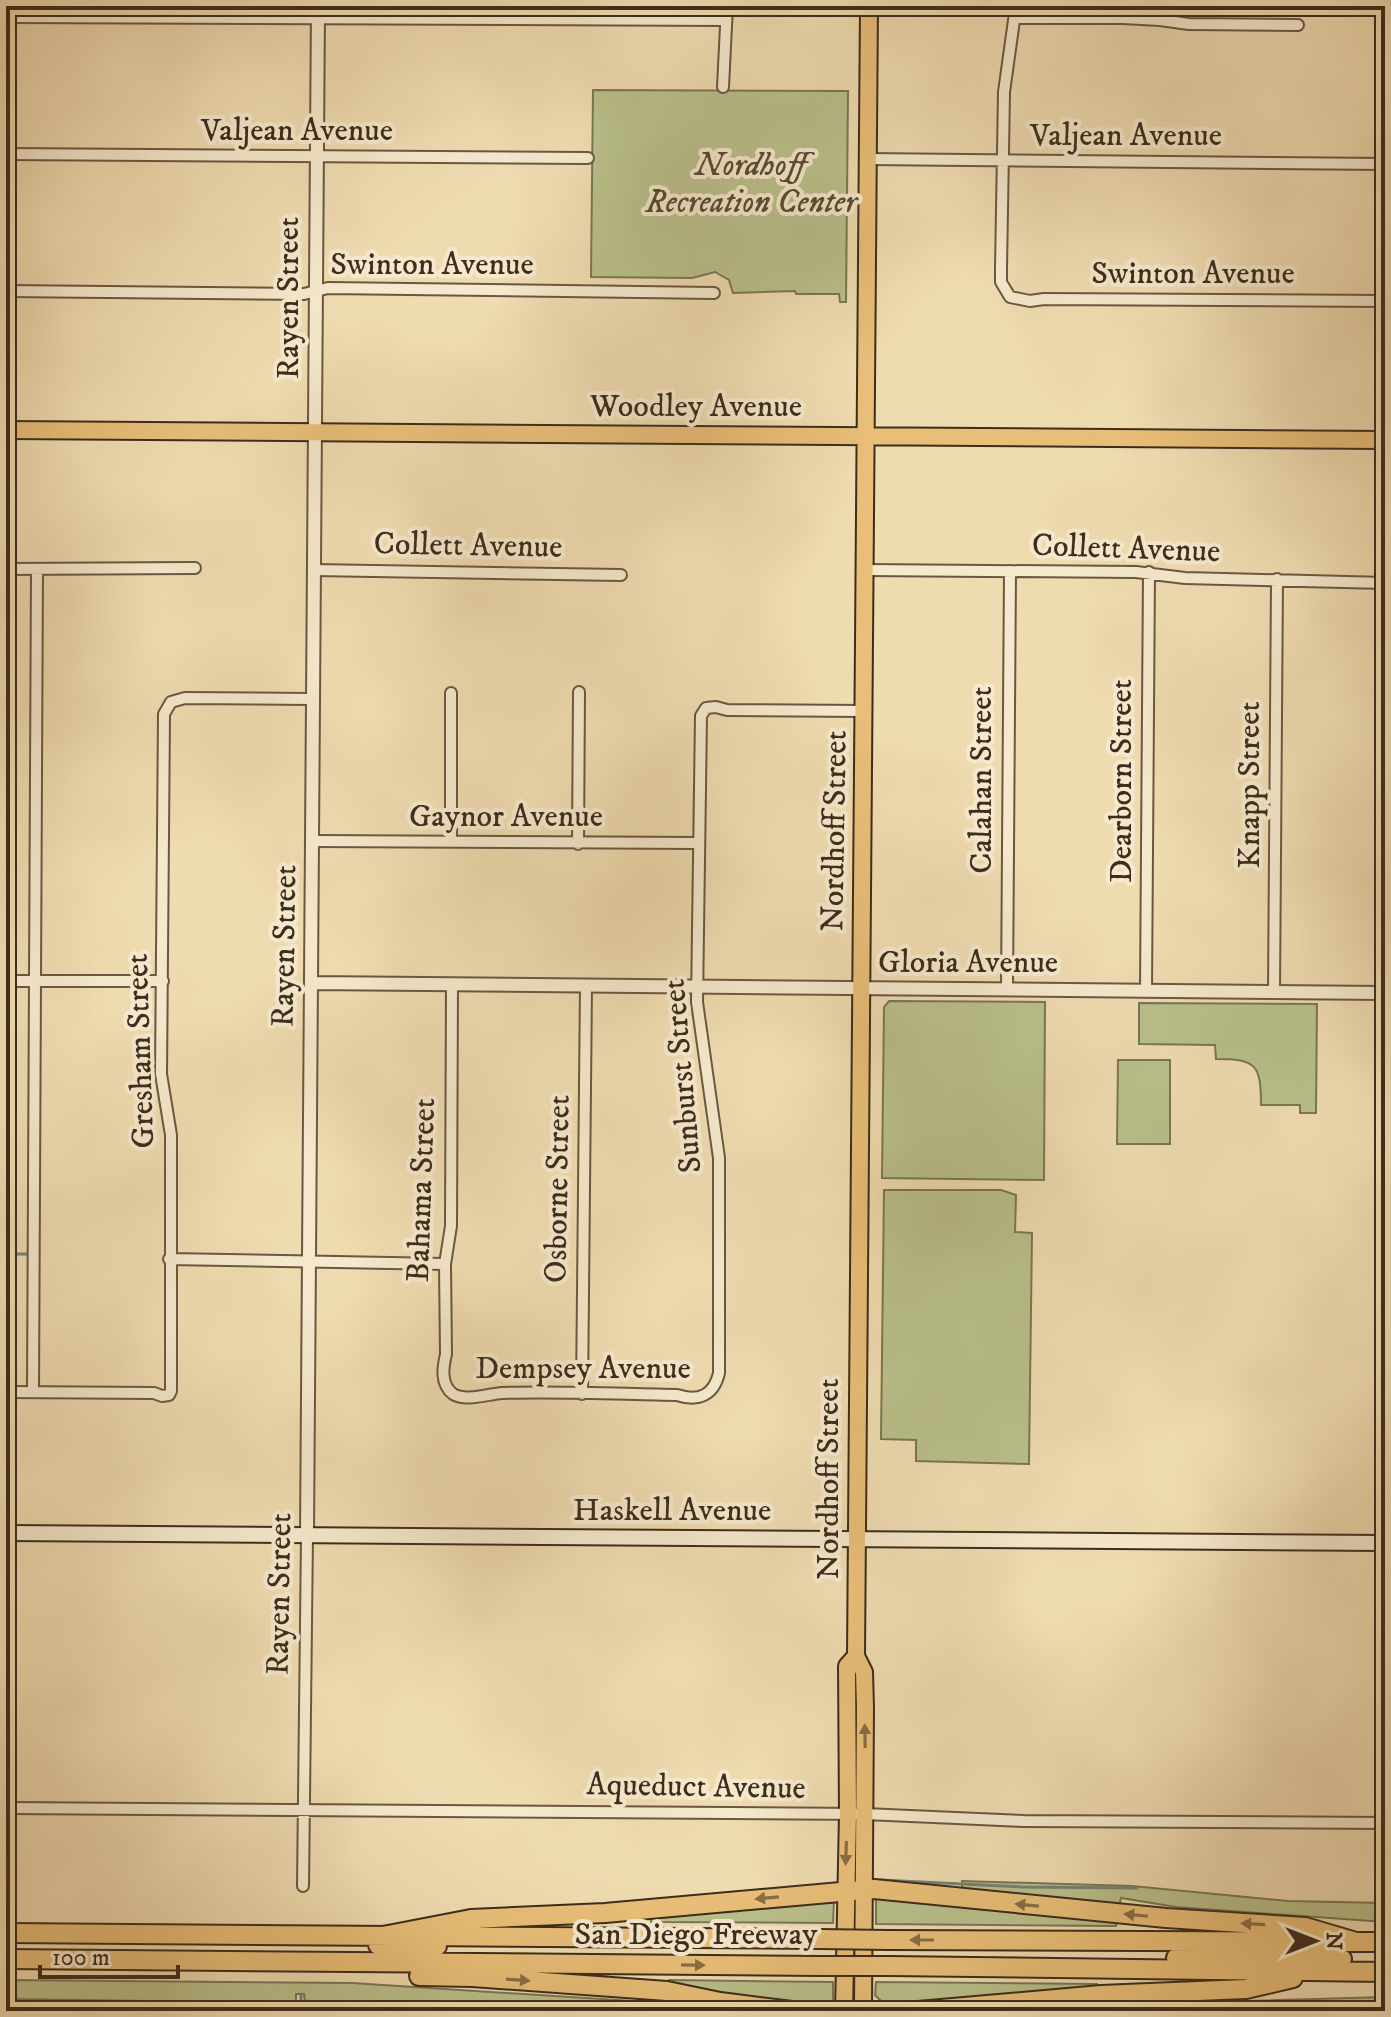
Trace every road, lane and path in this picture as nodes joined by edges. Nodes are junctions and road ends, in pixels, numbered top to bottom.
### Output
1 (727, 6) edge
2 (869, 6) edge
3 (1016, 6) edge
4 (318, 12) edge
5 (6, 17) edge
6 (1015, 18) junction
7 (726, 20) junction
8 (1298, 25) dead end
9 (723, 87) dead end
10 (6, 154) edge
11 (316, 157) junction
12 (588, 158) dead end
13 (867, 159) junction
14 (1004, 161) junction
15 (1385, 164) edge
16 (6, 291) edge
17 (315, 291) junction
18 (714, 293) dead end
19 (1385, 301) edge
20 (6, 430) edge
21 (314, 431) junction
22 (865, 436) junction
23 (1385, 440) edge
24 (195, 568) dead end
25 (6, 569) edge
26 (37, 569) junction
27 (313, 570) junction
28 (865, 570) junction
29 (1010, 571) junction
30 (1149, 572) junction
31 (621, 575) dead end
32 (1277, 579) junction
33 (1385, 583) edge
34 (579, 692) dead end
35 (451, 693) dead end
36 (313, 699) junction
37 (864, 711) junction
38 (312, 841) junction
39 (451, 842) junction
40 (699, 843) junction
41 (578, 844) junction
42 (6, 981) edge
43 (34, 981) junction
44 (163, 981) junction
45 (311, 983) junction
46 (452, 985) junction
47 (586, 985) junction
48 (699, 986) junction
49 (861, 988) junction
50 (1007, 989) junction
51 (1146, 990) junction
52 (1274, 992) junction
53 (1385, 993) edge
54 (169, 1259) junction
55 (307, 1260) junction
56 (445, 1264) junction
57 (713, 1391) joint
58 (6, 1392) edge
59 (33, 1392) junction
60 (453, 1393) joint
61 (582, 1394) junction
62 (6, 1533) edge
63 (307, 1535) junction
64 (857, 1540) junction
65 (1385, 1543) edge
66 (6, 1808) edge
67 (305, 1811) junction
68 (856, 1814) junction
69 (1385, 1823) edge
70 (303, 1886) dead end
71 (865, 1889) junction
72 (845, 1891) junction
73 (6, 1933) edge
74 (383, 1936) junction
75 (607, 1937) junction
76 (1084, 1941) junction
77 (1356, 1942) junction
78 (1385, 1942) edge
79 (6, 1945) edge
80 (1385, 1953) edge
81 (6, 1959) edge
82 (1385, 1960) edge
83 (301, 1963) junction
84 (615, 1964) junction
85 (1129, 1970) junction
86 (1323, 1972) junction
87 (1385, 1972) edge
88 (792, 2011) edge
89 (844, 2011) edge
90 (863, 2011) edge
91 (918, 2011) edge

1 - 7 street
2 - 13 main road, Nordhoff Street
3 - 6 street
4 - 5 street
4 - 7 street
4 - 11 street, Rayen Street
6 - 8 street
6 - 14 street
7 - 9 street
10 - 11 street, Valjean Avenue
11 - 12 street, Valjean Avenue
11 - 17 street, Rayen Street
13 - 14 street, Valjean Avenue
13 - 22 main road, Nordhoff Street
14 - 15 street, Valjean Avenue
14 - 19 street, Swinton Avenue
16 - 17 street, Swinton Avenue
17 - 18 street, Swinton Avenue
17 - 21 street, Rayen Street
20 - 21 main road, Woodley Avenue
21 - 22 main road, Woodley Avenue
21 - 27 street, Rayen Street
22 - 23 main road, Woodley Avenue
22 - 28 main road, Nordhoff Street
24 - 26 street
25 - 26 street
26 - 43 street
27 - 31 street, Collett Avenue
27 - 36 street, Rayen Street
28 - 29 street, Collett Avenue
28 - 37 main road, Nordhoff Street
29 - 30 street, Collett Avenue
29 - 50 street, Calahan Street
30 - 32 street, Collett Avenue
30 - 51 street, Dearborn Street
32 - 33 street, Collett Avenue
32 - 52 street, Knapp Street
34 - 41 street
35 - 39 street
36 - 38 street, Rayen Street
36 - 44 street, Gresham Street
37 - 40 street, Sunburst Street
37 - 49 main road, Nordhoff Street
38 - 39 street, Gaynor Avenue
38 - 45 street, Rayen Street
39 - 41 street, Gaynor Avenue
40 - 41 street, Gaynor Avenue
40 - 48 street, Sunburst Street
42 - 43 street
43 - 44 street
43 - 59 street
44 - 54 street, Gresham Street
45 - 46 street, Gloria Avenue
45 - 55 street, Rayen Street
46 - 47 street, Gloria Avenue
46 - 56 street, Bahama Street
47 - 48 street, Gloria Avenue
47 - 61 street, Osborne Street
48 - 49 street, Gloria Avenue
48 - 57 street, Sunburst Street
49 - 50 street, Gloria Avenue
49 - 64 main road, Nordhoff Street
50 - 51 street, Gloria Avenue
51 - 52 street, Gloria Avenue
52 - 53 street, Gloria Avenue
54 - 55 street
54 - 59 street, Gresham Street
55 - 56 street
55 - 63 street, Rayen Street
56 - 60 street, Bahama Street
57 - 61 street, Dempsey Avenue
58 - 59 street
60 - 61 street, Dempsey Avenue
62 - 63 main road, Haskell Avenue
63 - 64 main road, Haskell Avenue
63 - 67 street, Rayen Street
64 - 65 main road, Haskell Avenue
64 - 68 main road, Nordhoff Street
66 - 67 street, Aqueduct Avenue
67 - 68 street, Aqueduct Avenue
67 - 70 street, Rayen Street
68 - 69 street, Aqueduct Avenue
68 - 71 main road, Nordhoff Street
68 -> 72 main road, Nordhoff Street
71 - 72 highway
77 -> 71 highway
71 - 90 main road, Nordhoff Street
72 -> 74 highway
72 - 89 main road, Nordhoff Street
73 - 74 highway, San Diego Freeway
74 - 75 highway, San Diego Freeway
76 -> 75 highway, San Diego Freeway, bridge
75 - 79 highway
76 - 77 highway, San Diego Freeway
76 - 80 highway
77 - 78 highway, San Diego Freeway
79 - 84 highway
81 - 83 highway, San Diego Freeway
82 - 85 highway
83 - 84 highway, San Diego Freeway
83 -> 88 highway
84 -> 85 highway, San Diego Freeway, bridge
85 - 86 highway, San Diego Freeway
86 - 87 highway, San Diego Freeway
86 - 91 highway

